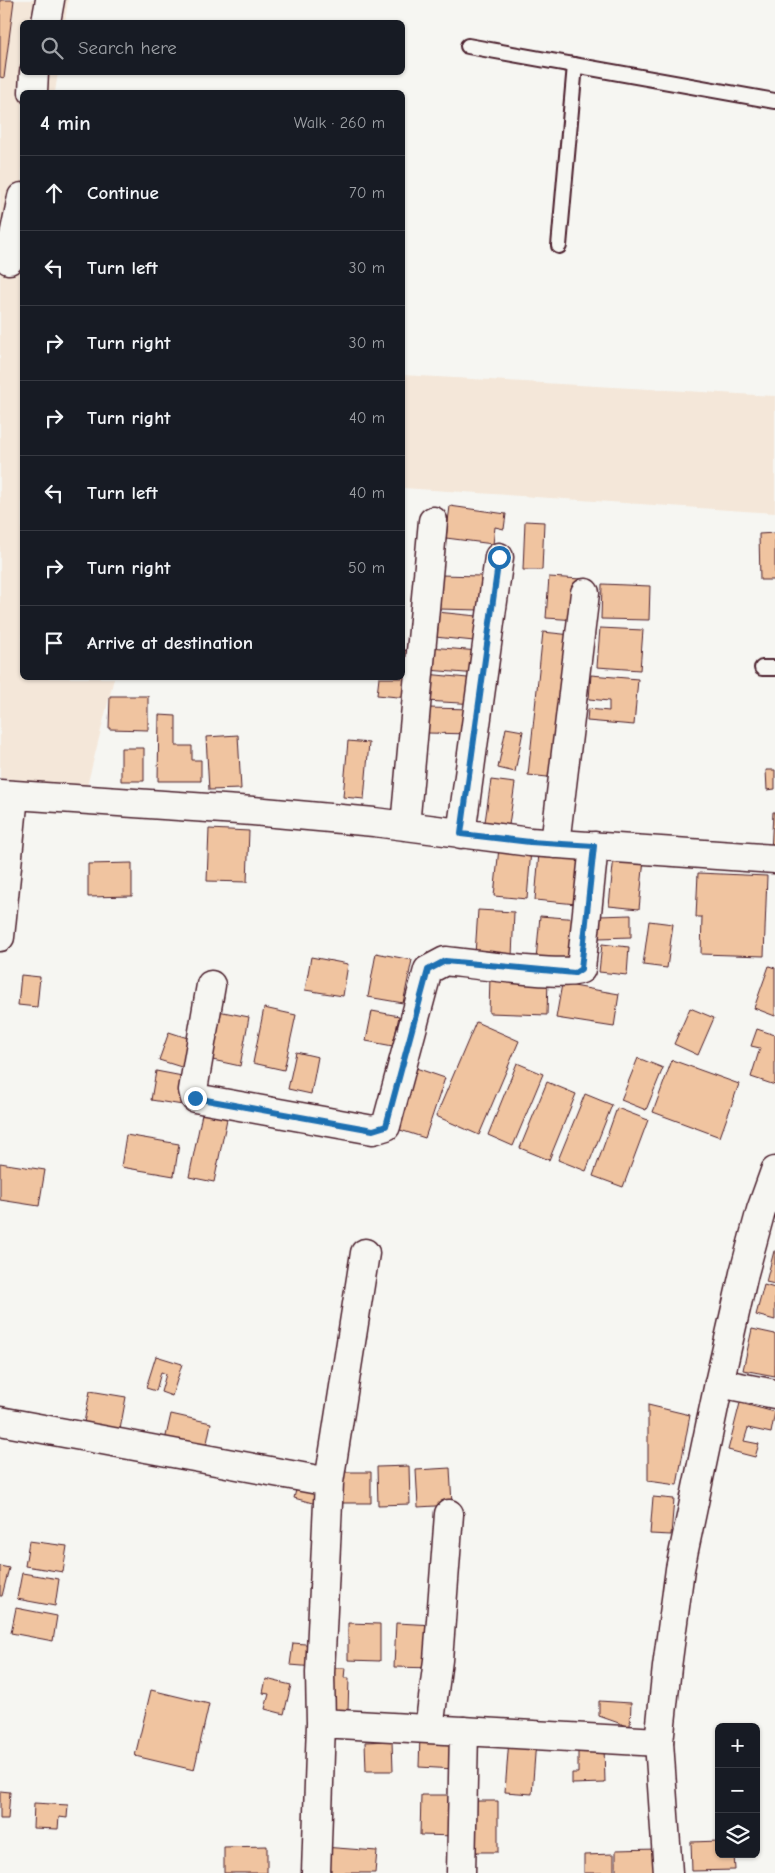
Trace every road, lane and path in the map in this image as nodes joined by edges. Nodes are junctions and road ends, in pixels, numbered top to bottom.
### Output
1 (50, 0) edge
2 (46, 20) edge
3 (468, 46) dead end
4 (575, 65) junction
5 (34, 75) edge
6 (33, 90) edge
7 (775, 101) edge
8 (20, 207) edge
9 (560, 246) dead end
10 (9, 260) dead end
11 (434, 521) dead end
12 (499, 557) dead end
13 (584, 593) dead end
14 (7, 795) edge
15 (404, 826) junction
16 (461, 834) junction
17 (554, 844) junction
18 (594, 846) junction
19 (775, 859) edge
20 (0, 937) edge
21 (212, 984) dead end
22 (775, 1171) edge
23 (365, 1253) dead end
24 (719, 1383) junction
25 (775, 1394) edge
26 (0, 1421) edge
27 (329, 1482) junction
28 (449, 1514) dead end
29 (321, 1723) junction
30 (429, 1730) junction
31 (464, 1731) junction
32 (659, 1742) junction
33 (316, 1873) edge
34 (461, 1873) edge
35 (668, 1873) edge

1 - 2 street
3 - 4 lane
4 - 7 lane
4 - 9 lane
5 - 6 street
8 - 10 street
11 - 15 street
12 - 16 street
13 - 17 street
14 - 15 street
14 - 20 street
15 - 16 street
16 - 17 street
17 - 18 street
18 - 19 street
18 - 21 street
22 - 24 street
23 - 27 street
24 - 25 street
24 - 32 street
26 - 27 street
27 - 29 street
28 - 30 street
29 - 30 street
29 - 33 street
30 - 31 street
31 - 32 street
31 - 34 street
32 - 35 street

